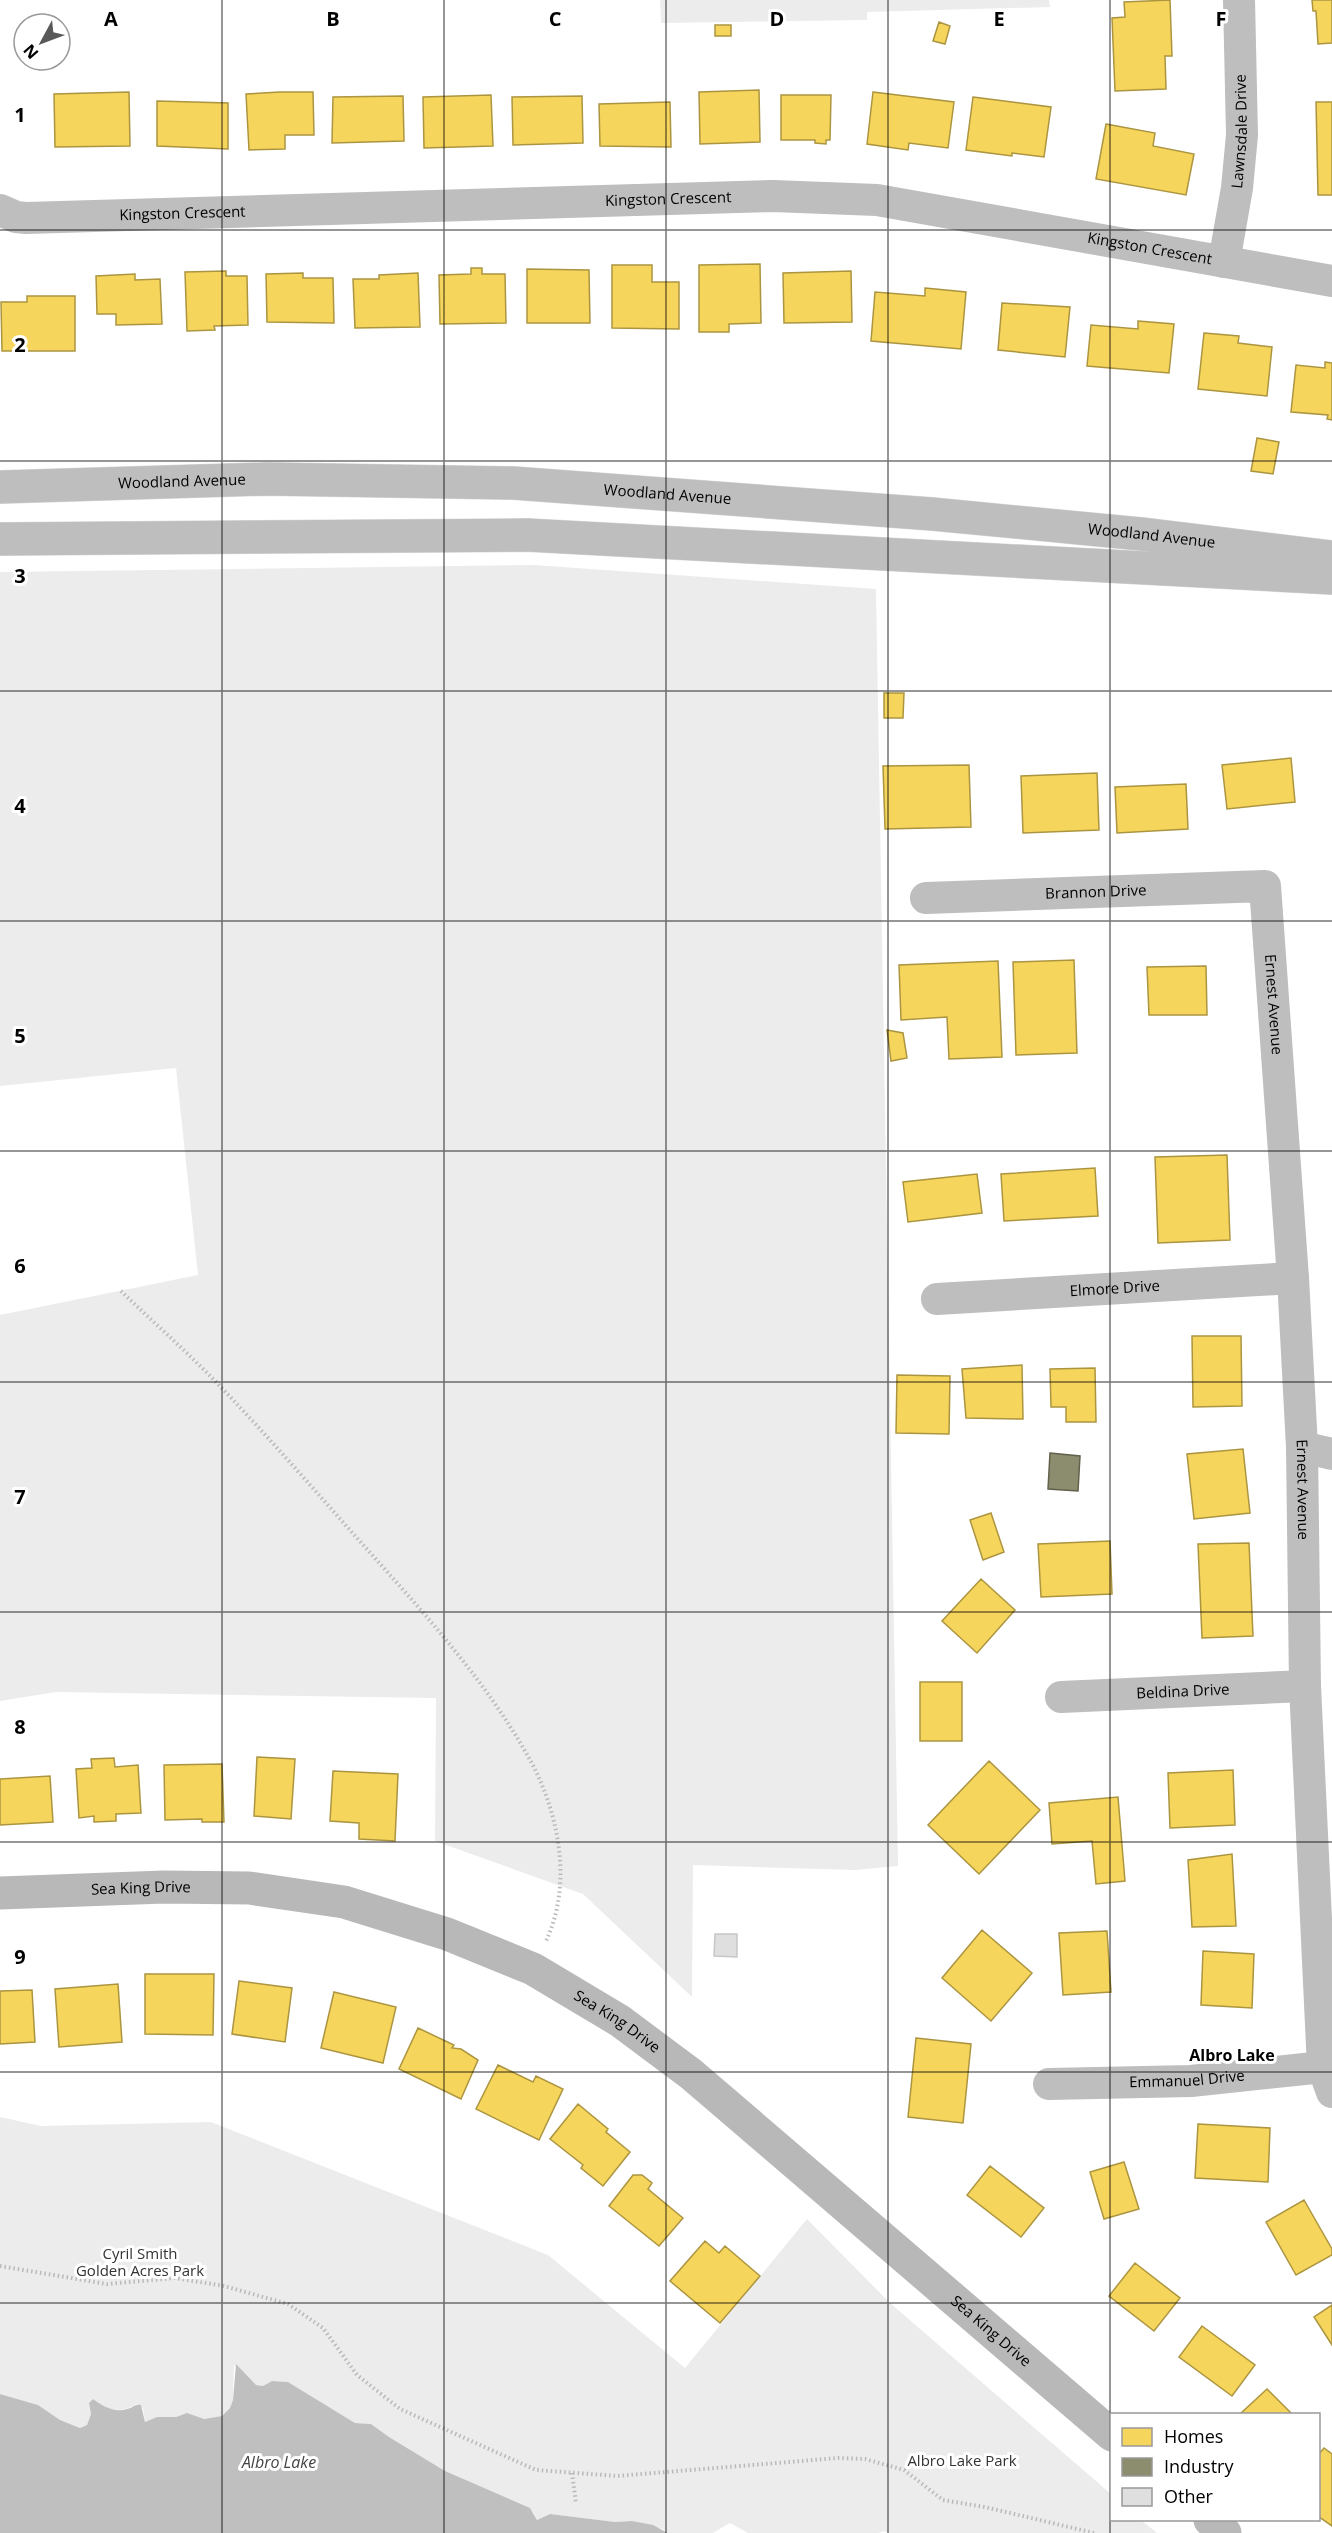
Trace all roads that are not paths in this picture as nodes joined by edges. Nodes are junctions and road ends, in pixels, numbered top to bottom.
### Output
1 (1239, 0) edge
2 (0, 210) edge
3 (1224, 262) junction
4 (1332, 281) edge
5 (0, 487) edge
6 (0, 539) edge
7 (1332, 557) edge
8 (1332, 578) edge
9 (1265, 886) joint
10 (926, 898) dead end
11 (1293, 1278) junction
12 (937, 1299) dead end
13 (1302, 1447) junction
14 (1332, 1454) edge
15 (1305, 1686) junction
16 (1061, 1697) dead end
17 (0, 1893) edge
18 (1327, 2079) edge
19 (1049, 2084) dead end
20 (1110, 2433) edge
21 (1211, 2521) edge
22 (1225, 2533) edge

1 - 3 street, Lawnsdale Drive
2 - 3 street, Kingston Crescent
3 - 4 street, Kingston Crescent
5 - 7 main road, Woodland Avenue
6 - 8 main road, Woodland Avenue
9 - 10 street, Brannon Drive
9 - 11 street, Ernest Avenue
11 - 12 street, Elmore Drive
11 - 13 street, Ernest Avenue
13 - 14 street
13 - 15 street, Ernest Avenue
15 - 16 street, Beldina Drive
15 - 18 street, Ernest Avenue
17 - 20 street, Sea King Drive
18 - 19 street, Emmanuel Drive
21 - 22 street

